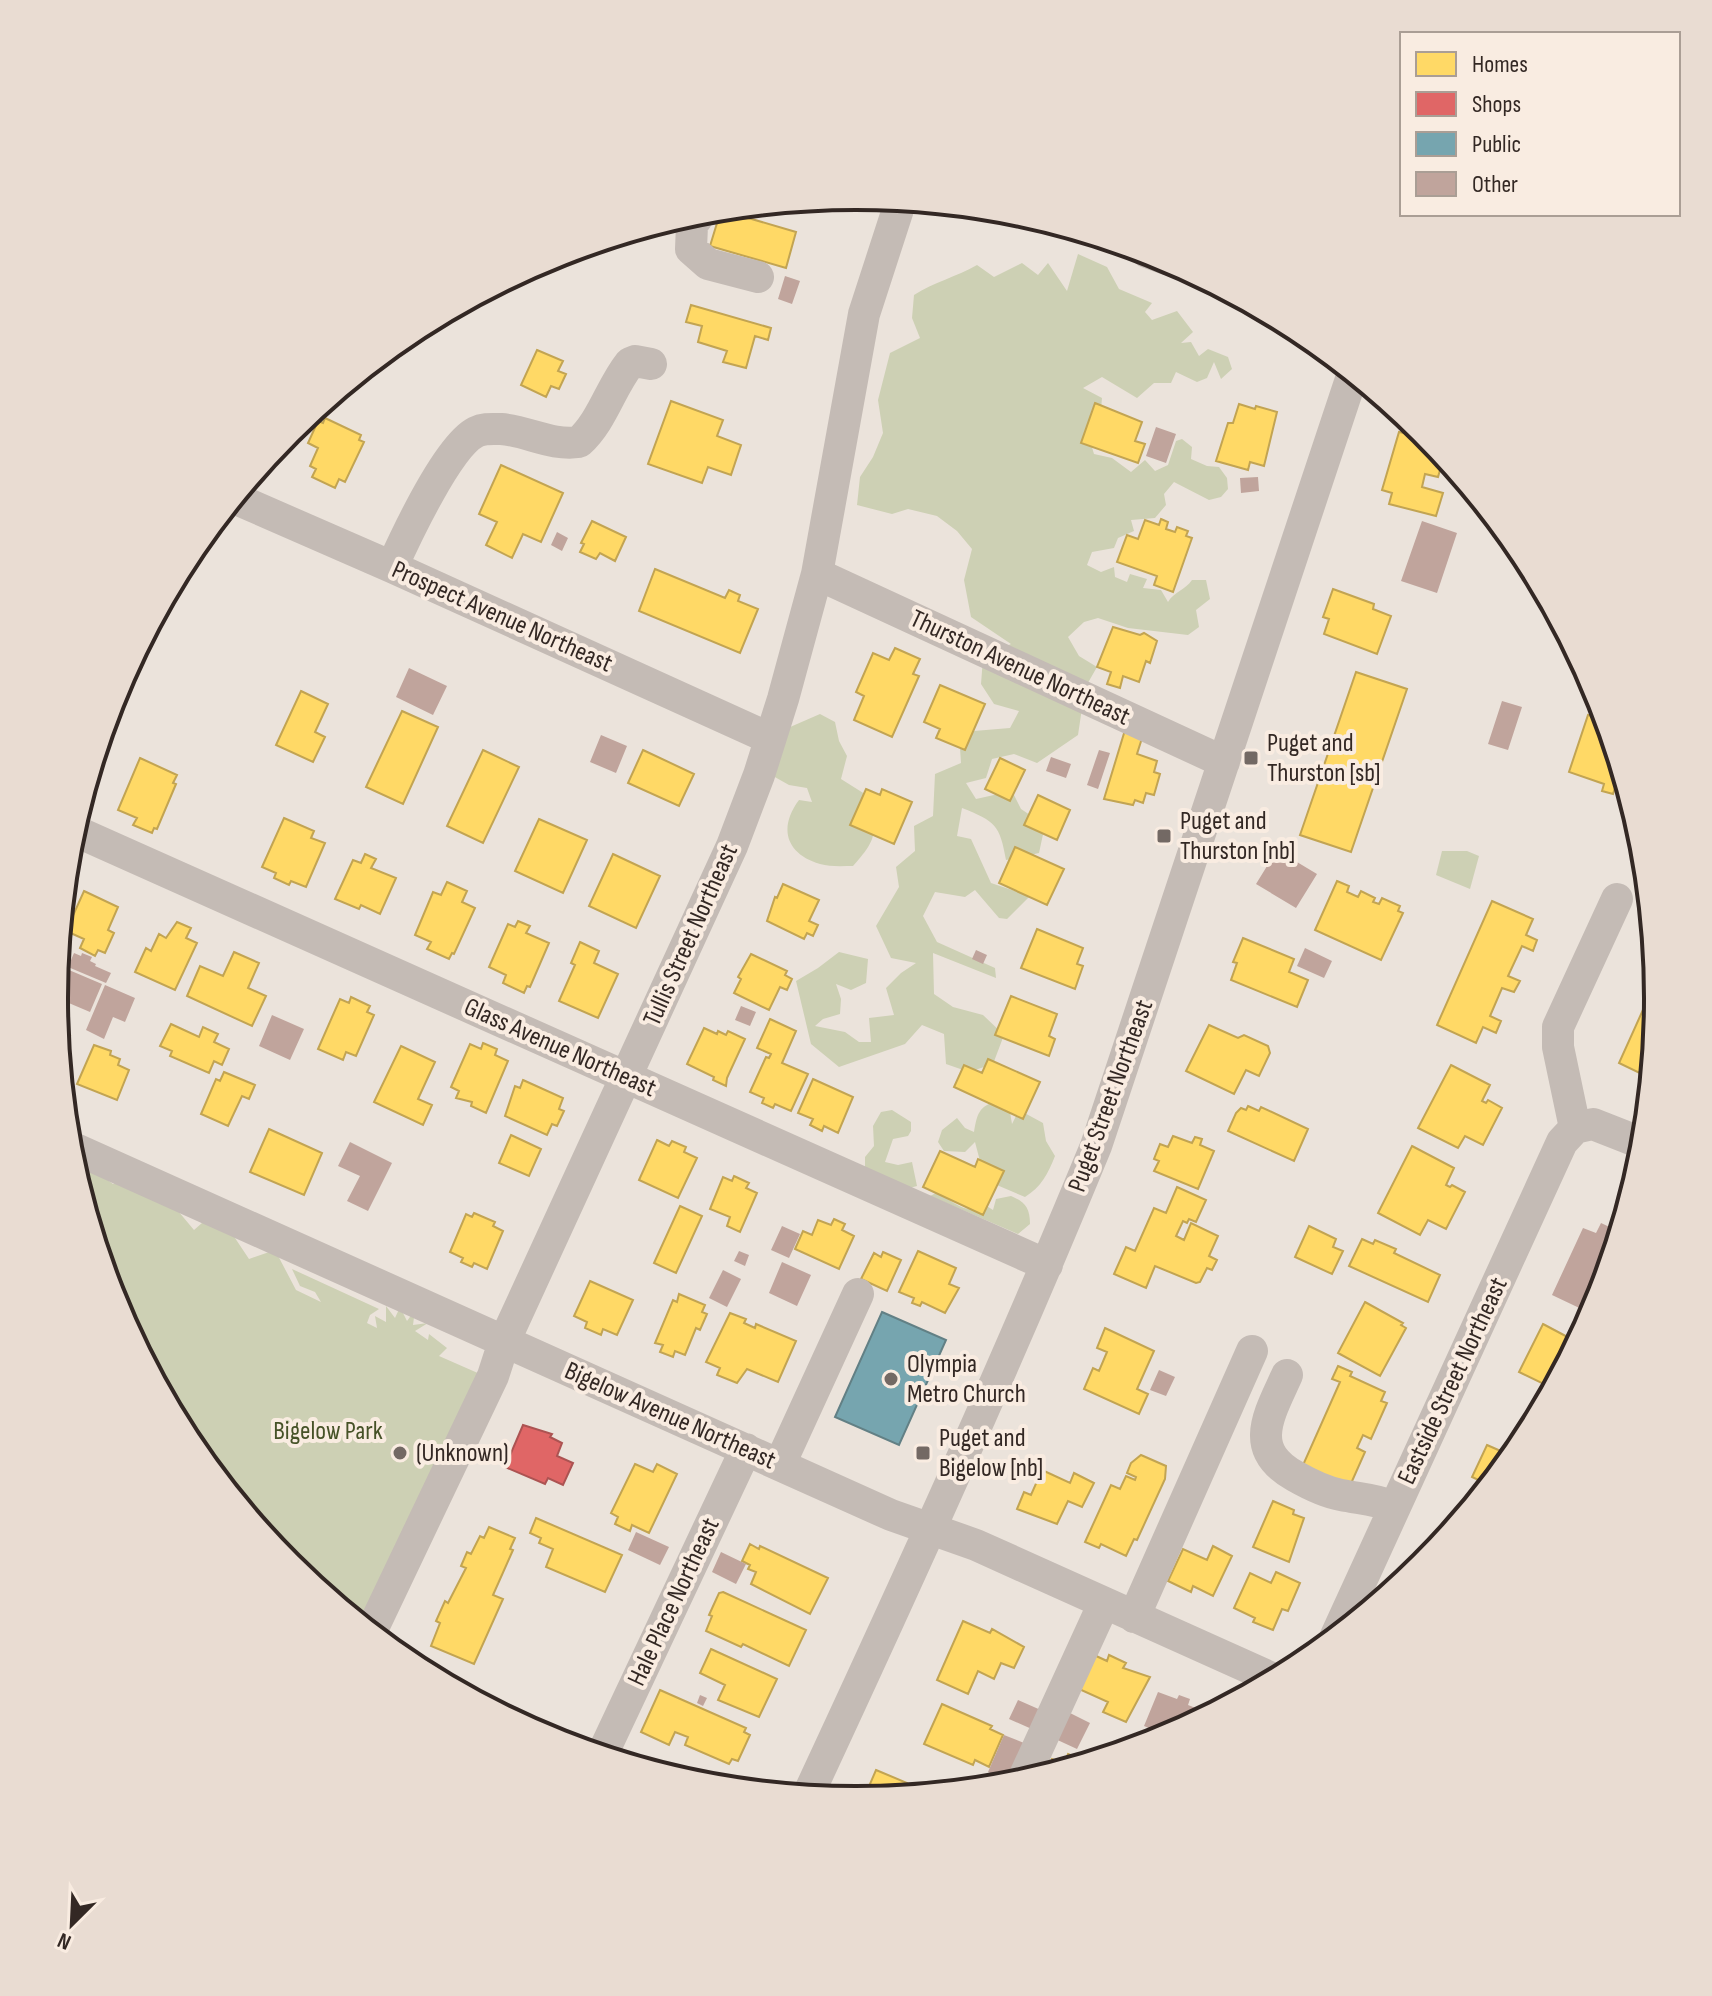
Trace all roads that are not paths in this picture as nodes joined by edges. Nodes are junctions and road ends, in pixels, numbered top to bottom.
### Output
1 (897, 212) edge
2 (692, 227) edge
3 (758, 277) dead end
4 (651, 364) dead end
5 (1349, 384) edge
6 (244, 502) edge
7 (392, 567) junction
8 (817, 574) junction
9 (769, 738) junction
10 (1224, 762) junction
11 (85, 835) edge
12 (1617, 899) dead end
13 (626, 1079) junction
14 (1575, 1128) junction
15 (1631, 1139) edge
16 (83, 1152) edge
17 (1047, 1265) junction
18 (858, 1294) dead end
19 (504, 1342) junction
20 (1252, 1351) dead end
21 (1287, 1375) dead end
22 (746, 1449) junction
23 (780, 1464) junction
24 (1395, 1507) junction
25 (931, 1530) junction
26 (1104, 1603) junction
27 (1345, 1615) edge
28 (1134, 1617) junction
29 (372, 1620) edge
30 (1261, 1673) edge
31 (607, 1745) edge
32 (1029, 1766) edge
33 (813, 1784) edge

1 - 8 street, Tullis Street Northeast
2 - 3 street
4 - 7 street
5 - 10 street, Puget Street Northeast
6 - 7 street, Prospect Avenue Northeast
7 - 9 street, Prospect Avenue Northeast
8 - 9 street, Tullis Street Northeast
8 - 10 street, Thurston Avenue Northeast
9 - 13 street, Tullis Street Northeast
10 - 17 street, Puget Street Northeast
11 - 13 street, Glass Avenue Northeast
12 - 14 street
13 - 17 street, Glass Avenue Northeast
13 - 19 street, Tullis Street Northeast
14 - 15 street
14 - 24 street, Eastside Street Northeast
16 - 19 street, Bigelow Avenue Northeast
17 - 25 street, Puget Street Northeast
18 - 23 street
19 - 22 street, Bigelow Avenue Northeast
19 - 29 street, Tullis Street Northeast
20 - 28 street
21 - 24 street
22 - 23 street, Bigelow Avenue Northeast
22 - 31 street, Hale Place Northeast
23 - 25 street, Bigelow Avenue Northeast
24 - 27 street, Eastside Street Northeast
25 - 26 street, Bigelow Avenue Northeast
25 - 33 street, Puget Street Northeast
26 - 28 street, Bigelow Avenue Northeast
26 - 32 street
28 - 30 street, Bigelow Avenue Northeast

